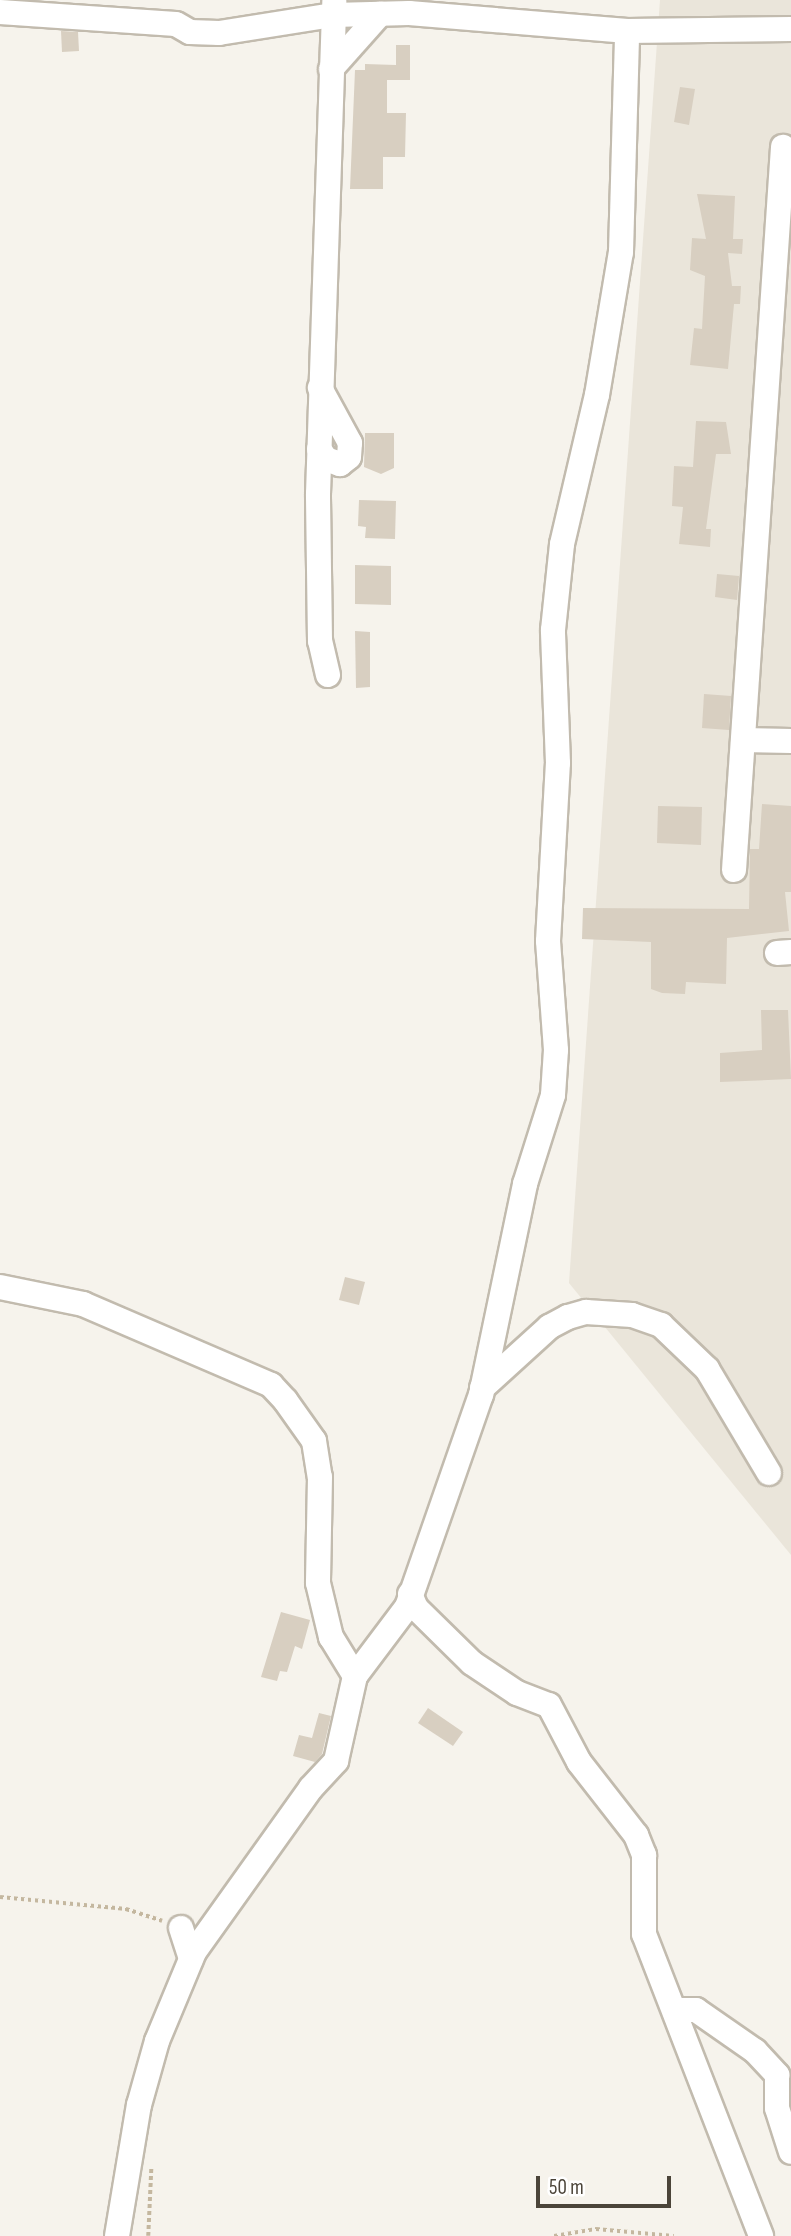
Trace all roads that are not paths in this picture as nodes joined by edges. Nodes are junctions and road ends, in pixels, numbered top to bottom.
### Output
1 (164, 0) edge
2 (334, 8) edge
3 (0, 12) edge
4 (380, 14) junction
5 (176, 24) junction
6 (791, 29) edge
7 (627, 31) junction
8 (331, 69) junction
9 (783, 147) dead end
10 (328, 675) dead end
11 (743, 740) junction
12 (791, 741) edge
13 (734, 870) dead end
14 (0, 1287) edge
15 (482, 1388) junction
16 (769, 1474) dead end
17 (410, 1594) junction
18 (355, 1676) junction
19 (181, 1928) road end
20 (191, 1958) junction
21 (676, 2010) junction
22 (139, 2105) junction
23 (791, 2152) edge
24 (102, 2236) edge
25 (117, 2236) edge
26 (761, 2236) edge

1 - 5 street
2 - 4 street
2 - 5 street
2 - 8 street
3 - 5 street
4 - 7 street
4 - 8 street
6 - 7 street
7 - 15 street
8 - 10 street
9 - 11 street
11 - 12 street
11 - 13 street
14 - 18 street
15 - 16 street
15 - 17 street
17 - 18 street
17 - 21 street
18 - 20 street
19 - 20 street
20 - 22 street
21 - 23 street
21 - 26 street
22 - 24 street
22 - 25 street

